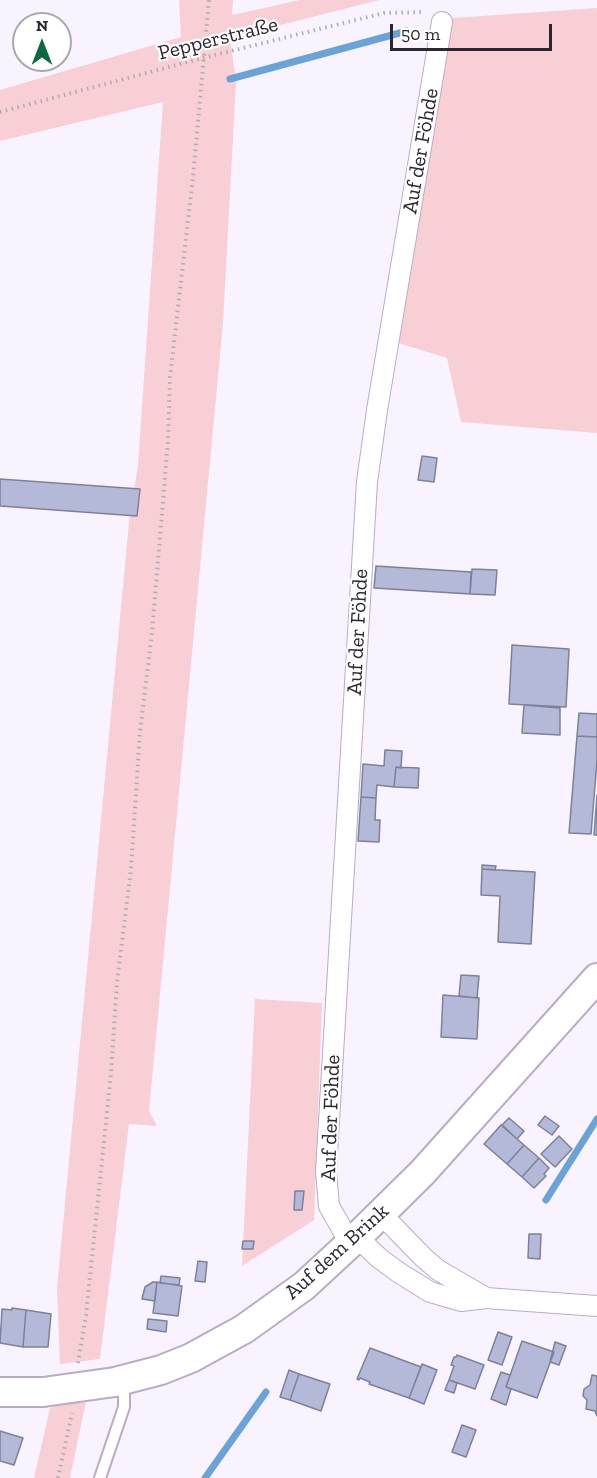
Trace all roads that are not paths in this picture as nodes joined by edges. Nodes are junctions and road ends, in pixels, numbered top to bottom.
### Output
1 (442, 22) road end
2 (597, 978) edge
3 (381, 1214) junction
4 (354, 1240) junction
5 (486, 1298) junction
6 (597, 1306) edge
7 (119, 1381) junction
8 (0, 1392) edge
9 (99, 1478) edge

1 - 4 street, Auf der Föhde
2 - 3 street, Auf dem Brink
3 - 4 street, Auf dem Brink
3 - 5 street
4 - 5 street, Auf der Föhde
4 - 7 street, Auf dem Brink
5 - 6 street, Auf der Föhde
7 - 8 street, Auf dem Brink, bridge
7 - 9 lane

